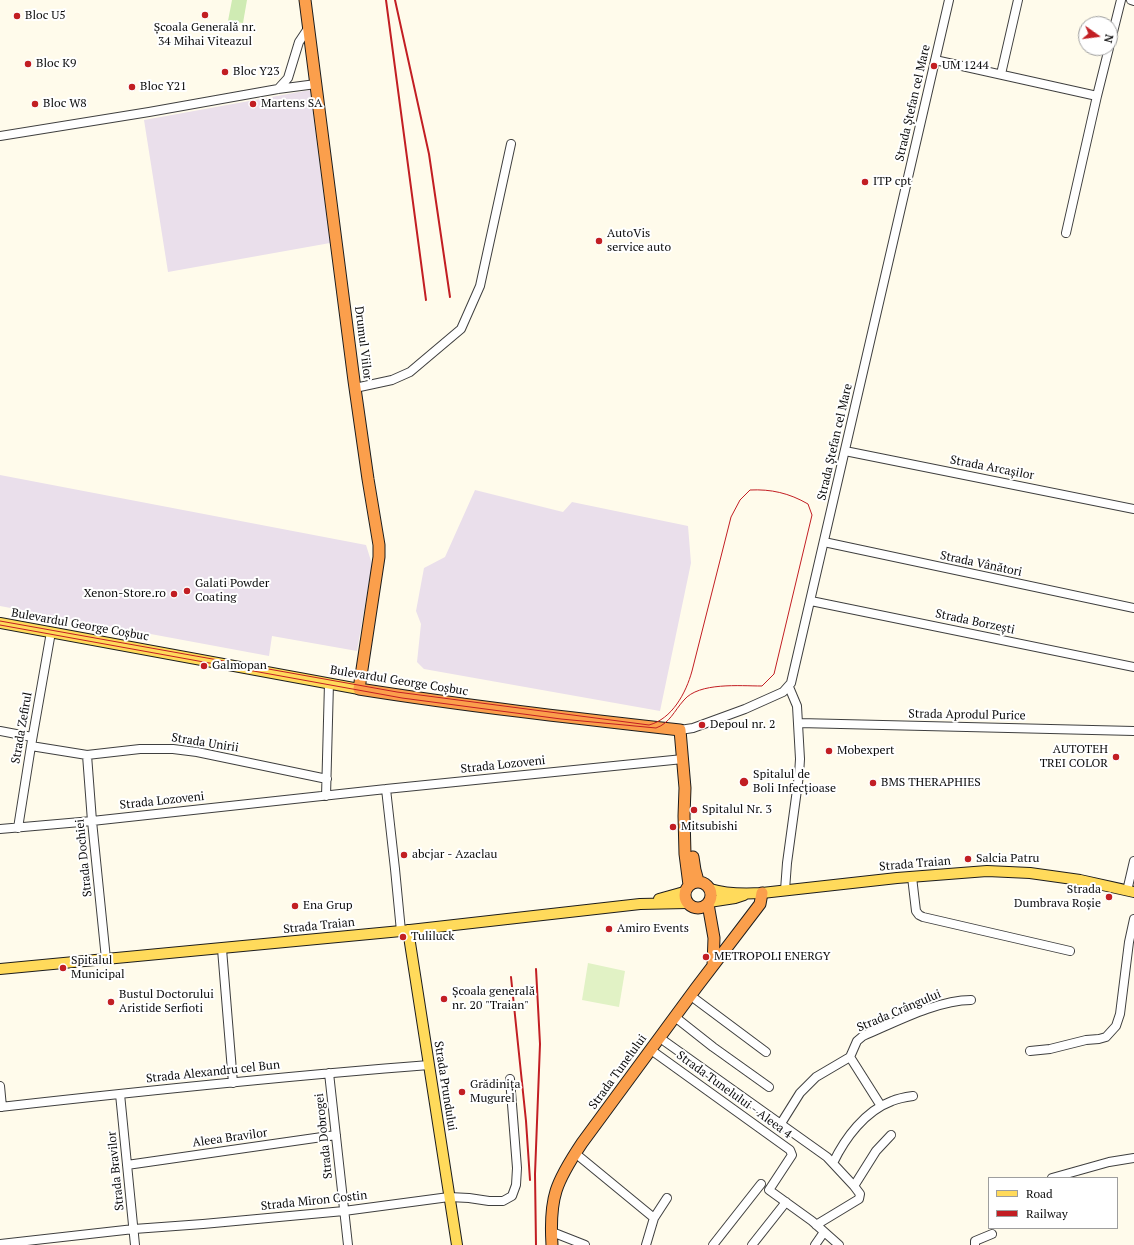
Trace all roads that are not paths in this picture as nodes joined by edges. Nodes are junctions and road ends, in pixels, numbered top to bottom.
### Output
1 (305, 0) edge
2 (949, 0) edge
3 (1018, 0) edge
4 (1121, 0) edge
5 (1131, 0) edge
6 (1134, 1) edge
7 (1117, 16) edge
8 (309, 27) junction
9 (1107, 56) edge
10 (935, 60) junction
11 (1001, 74) junction
12 (316, 84) junction
13 (278, 89) junction
14 (1097, 96) junction
15 (0, 136) edge
16 (511, 144) dead end
17 (1066, 233) dead end
18 (355, 388) junction
19 (845, 451) junction
20 (1134, 509) edge
21 (824, 542) junction
22 (810, 601) junction
23 (1134, 608) edge
24 (0, 623) edge
25 (51, 632) junction
26 (1134, 667) edge
27 (329, 683) junction
28 (788, 687) junction
29 (359, 689) junction
30 (799, 723) junction
31 (680, 730) junction
32 (0, 731) edge
33 (1134, 731) edge
34 (32, 737) junction
35 (30, 746) junction
36 (87, 755) junction
37 (683, 759) junction
38 (327, 779) junction
39 (386, 789) junction
40 (326, 796) junction
41 (92, 821) junction
42 (18, 828) junction
43 (0, 829) edge
44 (1134, 861) edge
45 (912, 877) junction
46 (710, 889) junction
47 (690, 890) junction
48 (785, 890) junction
49 (1131, 892) edge
50 (762, 893) junction
51 (746, 894) junction
52 (705, 905) junction
53 (1134, 919) edge
54 (405, 931) junction
55 (222, 948) junction
56 (1070, 951) dead end
57 (106, 959) junction
58 (714, 965) junction
59 (0, 969) edge
60 (691, 996) junction
61 (971, 1000) dead end
62 (675, 1017) junction
63 (660, 1038) junction
64 (651, 1050) junction
65 (1030, 1051) dead end
66 (766, 1052) dead end
67 (850, 1057) junction
68 (429, 1065) junction
69 (329, 1073) junction
70 (510, 1079) dead end
71 (233, 1083) junction
72 (0, 1086) edge
73 (769, 1087) dead end
74 (120, 1094) junction
75 (913, 1096) dead end
76 (881, 1106) junction
77 (1, 1107) edge
78 (778, 1124) junction
79 (768, 1134) junction
80 (336, 1135) junction
81 (891, 1135) dead end
82 (575, 1153) junction
83 (1134, 1158) edge
84 (833, 1163) junction
85 (127, 1165) junction
86 (1056, 1177) edge
87 (761, 1184) dead end
88 (854, 1186) junction
89 (449, 1197) junction
90 (667, 1198) dead end
91 (786, 1202) junction
92 (344, 1211) junction
93 (654, 1218) junction
94 (816, 1225) junction
95 (134, 1229) junction
96 (552, 1232) junction
97 (824, 1232) junction
98 (992, 1234) dead end
99 (0, 1244) edge
100 (136, 1245) edge
101 (348, 1245) edge
102 (458, 1245) edge
103 (552, 1245) edge
104 (585, 1245) edge
105 (646, 1245) edge
106 (713, 1245) edge
107 (752, 1245) edge
108 (814, 1245) edge
109 (839, 1245) edge
110 (975, 1245) edge

1 - 8 highway, Drumul Viilor
2 - 10 street, Strada Ștefan cel Mare
3 - 11 street
4 - 7 street
5 - 6 street
8 - 12 highway, Drumul Viilor
8 - 13 street
9 - 14 street
10 - 11 street
10 - 19 street, Strada Ștefan cel Mare
11 - 14 street
12 - 13 street
12 - 18 highway, Drumul Viilor
13 - 15 street
14 - 17 street
16 - 18 street
18 - 29 highway, Drumul Viilor
19 - 20 street, Strada Arcașilor
19 - 21 street, Strada Ștefan cel Mare
21 - 22 street, Strada Ștefan cel Mare
21 - 23 street, Strada Vânători
22 - 26 street, Strada Borzești
22 - 28 street, Strada Ștefan cel Mare
24 - 25 main road, Bulevardul George Coșbuc
25 - 27 main road, Bulevardul George Coșbuc
25 - 34 street, Strada Zefirul
27 - 29 main road, Bulevardul George Coșbuc
27 - 38 street
28 - 30 street
28 - 31 street, Bulevardul George Coșbuc
29 - 31 highway, Bulevardul George Coșbuc
30 - 33 street, Strada Aprodul Purice
30 - 48 street
31 - 37 highway
32 - 34 street
34 - 35 street, Strada Zefirul
35 - 36 street, Strada Unirii
35 - 42 street, Strada Zefirul
36 - 38 street, Strada Unirii
36 - 41 street, Strada Dochiei
37 - 39 street, Strada Lozoveni
37 - 47 highway
38 - 40 street
39 - 40 street, Strada Lozoveni
39 - 54 street, Strada Prundului
40 - 41 street, Strada Lozoveni
41 - 42 street, Strada Lozoveni
41 - 57 street, Strada Dochiei
42 - 43 street, Strada Lozoveni
44 - 49 street
45 - 48 main road, Strada Traian
45 - 49 main road, Strada Traian
45 - 56 street
46 - 47 highway
46 - 51 main road, Strada Traian
46 - 52 highway
47 - 52 highway
47 - 54 main road, Strada Traian
48 - 50 main road, Strada Traian
50 - 51 main road, Strada Traian
50 - 58 highway, Strada Tunelului
51 - 52 main road, Strada Traian
52 - 58 highway
53 - 65 street
54 - 55 main road, Strada Traian
54 - 68 main road, Strada Prundului
55 - 57 main road, Strada Traian
55 - 71 street
57 - 59 main road, Strada Traian
58 - 60 highway, Strada Tunelului
60 - 62 highway, Strada Tunelului
60 - 66 street
61 - 67 street, Strada Crângului
62 - 63 highway, Strada Tunelului
62 - 73 street
63 - 64 highway, Strada Tunelului
63 - 78 street
64 - 79 street, Strada Tunelului - Aleea 4
64 - 82 highway, Strada Tunelului
67 - 76 street
67 - 78 street
68 - 69 street, Strada Alexandru cel Bun
68 - 89 main road, Strada Prundului
69 - 71 street, Strada Alexandru cel Bun
69 - 80 street, Strada Dobrogei
70 - 89 street, Strada Miron Costin
71 - 74 street, Strada Alexandru cel Bun
72 - 77 street
74 - 77 street, Strada Alexandru cel Bun
74 - 85 street, Strada Bravilor
75 - 76 street
76 - 84 street
78 - 79 street
78 - 84 street
79 - 91 street, Strada Tunelului - Aleea 4
80 - 85 street, Aleea Bravilor
80 - 92 street, Strada Dobrogei
81 - 88 street
82 - 93 street
82 - 96 highway, Strada Tunelului
83 - 86 street
84 - 88 street
85 - 95 street, Strada Bravilor
87 - 106 street
88 - 94 street
89 - 92 street, Strada Miron Costin
89 - 102 main road, Strada Prundului
90 - 93 street
91 - 94 street, Strada Tunelului - Aleea 4
91 - 107 street
92 - 95 street, Strada Miron Costin
92 - 101 street, Strada Dobrogei
93 - 105 street
94 - 97 street, Strada Tunelului - Aleea 4
95 - 99 street, Strada Miron Costin
95 - 100 street, Strada Bravilor
96 - 103 highway, Strada Tunelului
96 - 104 street
97 - 108 street
97 - 109 street, Strada Tunelului - Aleea 4
98 - 110 street

